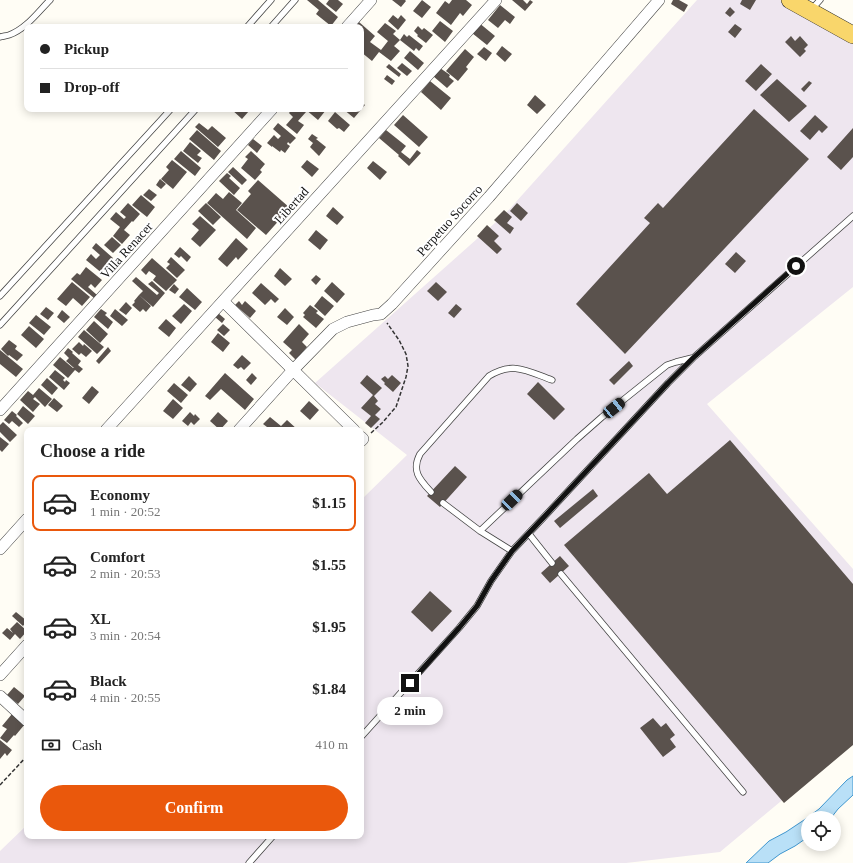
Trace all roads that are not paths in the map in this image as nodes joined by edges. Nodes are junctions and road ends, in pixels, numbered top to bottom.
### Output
1 (50, 0) edge
2 (271, 0) edge
3 (295, 0) edge
4 (371, 0) edge
5 (496, 0) edge
6 (659, 0) edge
7 (790, 0) edge
8 (815, 6) edge
9 (25, 24) edge
10 (250, 24) edge
11 (274, 24) edge
12 (350, 24) edge
13 (24, 25) edge
14 (853, 35) edge
15 (0, 37) edge
16 (169, 112) edge
17 (193, 112) edge
18 (269, 112) edge
19 (853, 216) edge
20 (0, 296) edge
21 (222, 301) junction
22 (0, 325) edge
23 (693, 358) junction
24 (293, 370) junction
25 (552, 380) dead end
26 (0, 410) edge
27 (109, 427) edge
28 (242, 427) edge
29 (351, 427) edge
30 (431, 492) dead end
31 (443, 503) dead end
32 (24, 522) edge
33 (480, 531) junction
34 (529, 534) junction
35 (0, 549) edge
36 (512, 551) junction
37 (552, 563) dead end
38 (561, 574) dead end
39 (24, 648) edge
40 (0, 675) edge
41 (0, 696) edge
42 (24, 718) edge
43 (364, 734) edge
44 (743, 792) dead end
45 (270, 839) edge
46 (249, 863) edge

1 - 9 lane
2 - 10 lane
3 - 11 lane
4 - 12 street
5 - 21 street, Libertad
6 - 24 street, Perpetuo Socorro
7 - 8 main road
8 - 14 main road
13 - 15 lane
16 - 20 lane
17 - 22 lane
18 - 26 street, Villa Renacer
19 - 23 lane
21 - 24 street
21 - 27 street, Libertad
23 - 33 lane
23 - 34 lane
24 - 28 street
24 - 29 street
25 - 30 lane
31 - 33 lane
32 - 35 street
33 - 36 lane
34 - 36 lane
34 - 37 lane
36 - 43 lane
38 - 44 lane
39 - 40 street
41 - 42 street
45 - 46 lane

